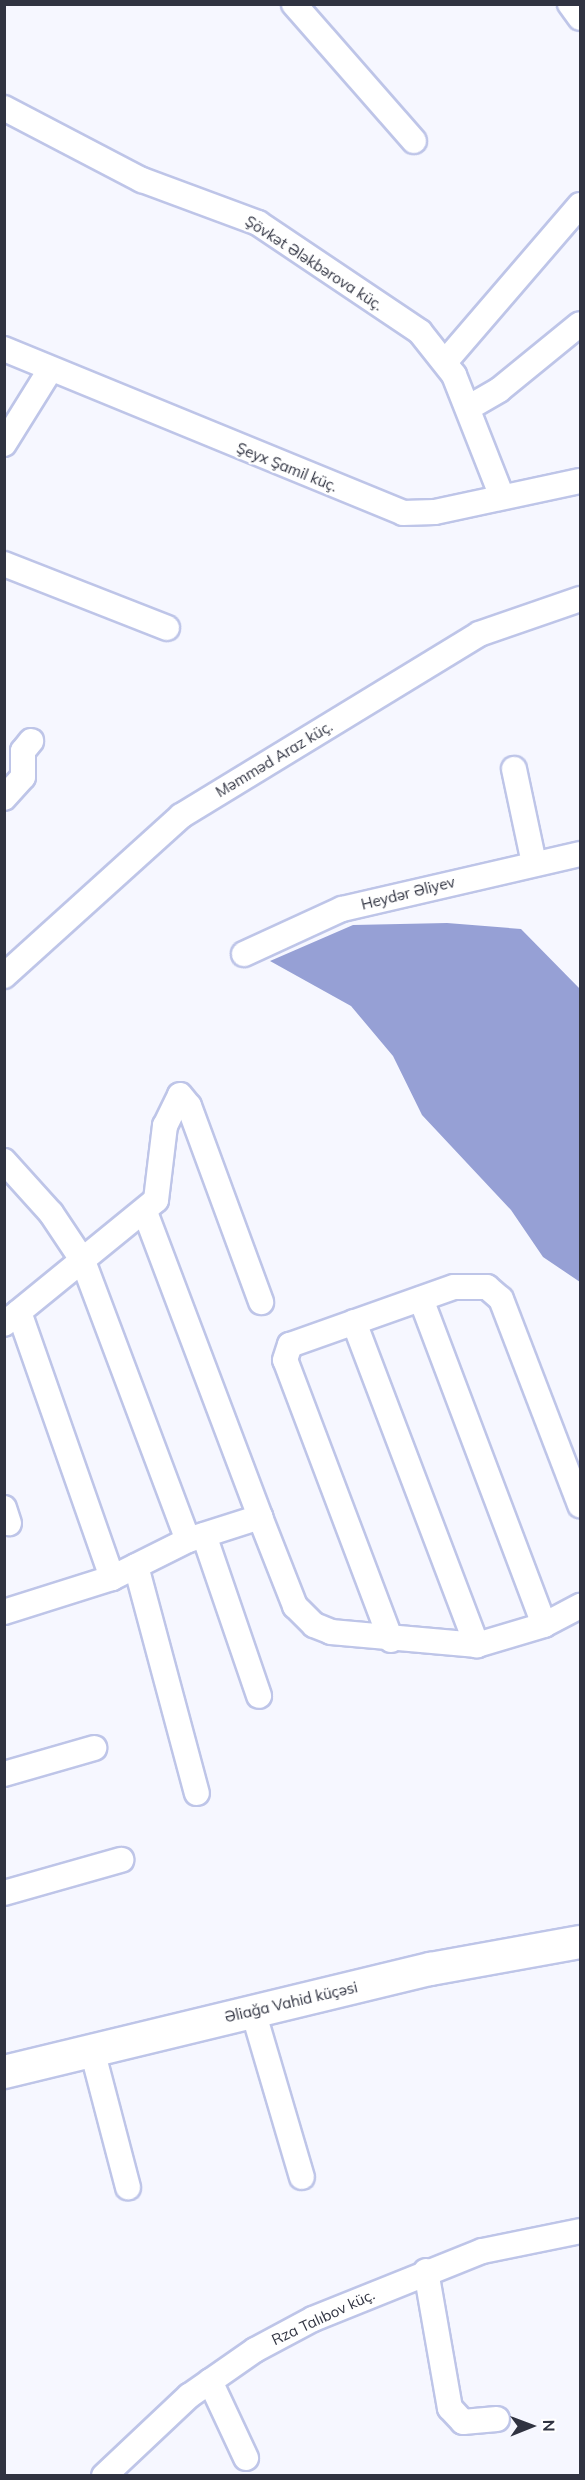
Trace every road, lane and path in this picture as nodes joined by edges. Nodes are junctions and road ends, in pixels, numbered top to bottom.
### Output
1 (294, 4) edge
2 (570, 4) edge
3 (580, 18) edge
4 (4, 108) edge
5 (414, 141) dead end
6 (580, 205) edge
7 (580, 324) edge
8 (4, 349) edge
9 (445, 362) junction
10 (50, 370) junction
11 (468, 408) junction
12 (4, 444) edge
13 (580, 481) edge
14 (502, 497) junction
15 (4, 564) edge
16 (580, 599) edge
17 (167, 628) dead end
18 (31, 741) dead end
19 (514, 769) dead end
20 (4, 798) edge
21 (580, 854) edge
22 (534, 863) junction
23 (244, 954) dead end
24 (4, 976) edge
25 (4, 1161) edge
26 (145, 1212) junction
27 (83, 1262) junction
28 (421, 1299) junction
29 (261, 1302) dead end
30 (12, 1318) edge
31 (354, 1322) junction
32 (580, 1505) edge
33 (260, 1517) junction
34 (196, 1538) junction
35 (136, 1566) junction
36 (112, 1578) junction
37 (580, 1606) edge
38 (4, 1612) edge
39 (544, 1625) junction
40 (380, 1639) junction
41 (477, 1645) junction
42 (259, 1696) dead end
43 (94, 1748) dead end
44 (4, 1774) edge
45 (197, 1793) dead end
46 (121, 1860) dead end
47 (4, 1893) edge
48 (580, 1942) edge
49 (253, 2011) junction
50 (92, 2050) junction
51 (4, 2072) edge
52 (302, 2177) dead end
53 (128, 2187) dead end
54 (580, 2231) edge
55 (426, 2271) junction
56 (210, 2381) junction
57 (497, 2419) dead end
58 (246, 2458) dead end
59 (104, 2475) edge

1 - 5 street
2 - 3 street
4 - 9 street, Şövkət Ələkbərova küç.
6 - 9 street
7 - 11 street
8 - 10 street, Şeyx Şamil küç.
9 - 11 street, Şövkət Ələkbərova küç.
10 - 12 street
10 - 14 street, Şeyx Şamil küç.
11 - 14 street, Şövkət Ələkbərova küç.
13 - 14 street, Şeyx Şamil küç.
15 - 17 street
16 - 24 street, Məmməd Araz küç.
18 - 20 street
19 - 22 street
21 - 22 street, Heydər Əliyev
22 - 23 street, Heydər Əliyev
25 - 27 street
26 - 27 street
26 - 29 street
26 - 33 street
27 - 30 street
27 - 34 street
28 - 31 street
28 - 32 street
28 - 39 street
30 - 36 street
31 - 40 street
31 - 41 street
33 - 34 street
33 - 40 street
34 - 35 street
34 - 42 street
35 - 36 street
35 - 45 street
36 - 38 street
37 - 39 street
39 - 41 street
40 - 41 street
43 - 44 street
46 - 47 street
48 - 49 main road, Əliağa Vahid küçəsi
49 - 50 main road, Əliağa Vahid küçəsi
49 - 52 street
50 - 51 main road, Əliağa Vahid küçəsi
50 - 53 street
54 - 55 street, Rza Talıbov küç.
55 - 56 street, Rza Talıbov küç.
55 - 57 street
56 - 58 street
56 - 59 street, Rza Talıbov küç.

